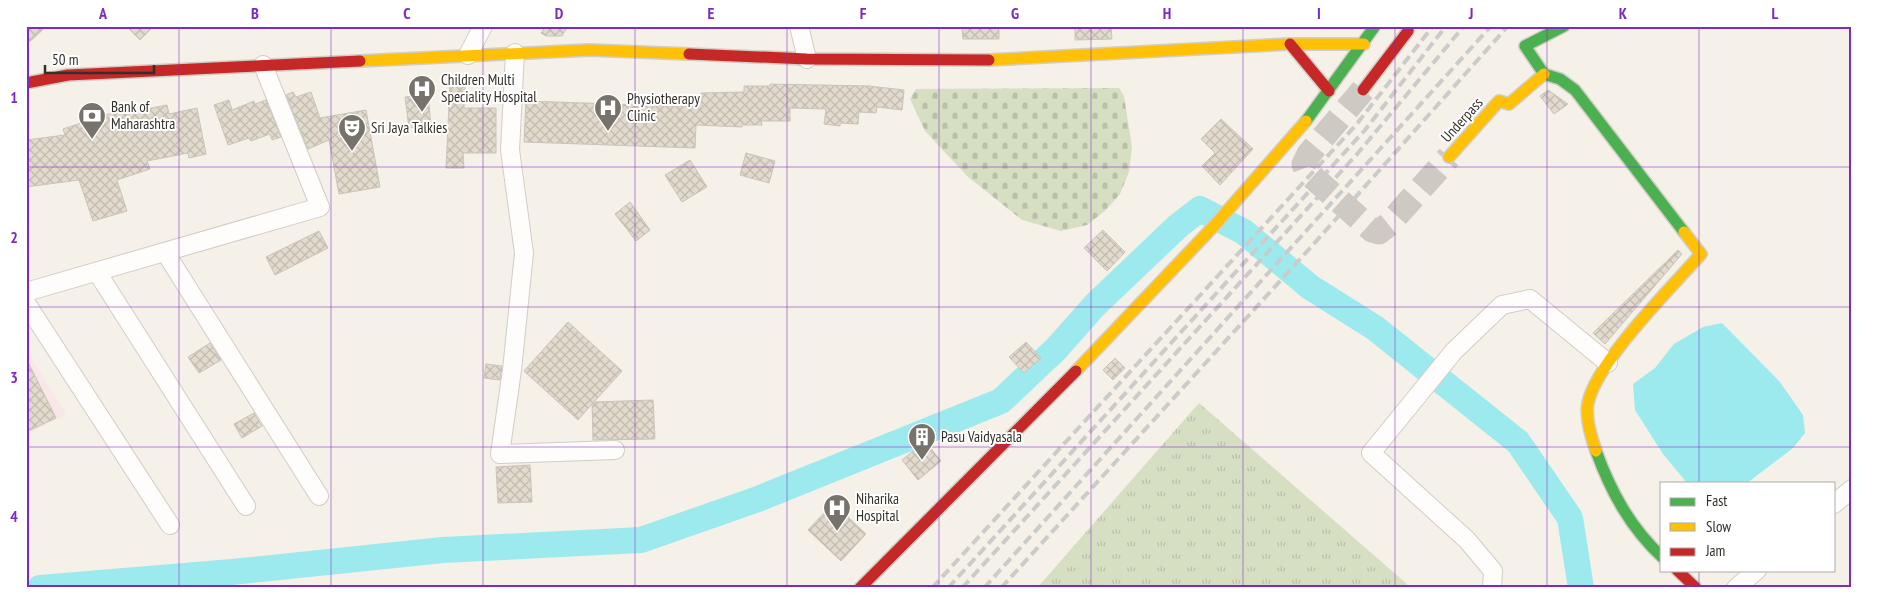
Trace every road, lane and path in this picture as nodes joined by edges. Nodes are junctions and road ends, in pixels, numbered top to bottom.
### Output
1 (483, 26) edge
2 (798, 26) edge
3 (1375, 26) edge
4 (1408, 26) edge
5 (1564, 26) edge
6 (1290, 44) junction
7 (1364, 44) junction
8 (515, 53) junction
9 (468, 55) junction
10 (807, 59) junction
11 (263, 65) junction
12 (1544, 74) junction
13 (26, 82) edge
14 (1329, 90) junction
15 (1363, 90) tunnel mouth
16 (1449, 157) tunnel mouth
17 (165, 252) junction
18 (97, 272) junction
19 (26, 292) edge
20 (26, 303) edge
21 (1608, 363) junction
22 (616, 450) dead end
23 (1852, 489) edge
24 (320, 496) dead end
25 (1836, 502) edge
26 (246, 506) dead end
27 (170, 525) dead end
28 (1660, 555) edge
29 (1679, 572) edge
30 (1755, 572) edge
31 (860, 588) edge
32 (1492, 588) edge
33 (1696, 588) edge
34 (1736, 588) edge

1 - 9 street
2 - 10 street
3 - 7 main road
4 - 15 main road
5 - 12 main road
6 - 7 main road
6 - 10 main road
6 - 14 main road
7 - 14 main road
8 - 9 main road
8 - 10 main road
8 - 22 street
9 - 11 main road
11 - 13 main road
11 - 17 street
12 - 16 main road, Underpass
12 - 21 main road
14 - 31 main road
17 - 18 street
17 - 24 street
18 - 19 street
18 - 26 street
20 - 27 street
21 - 28 main road
21 - 32 street
23 - 25 street
29 - 33 main road
30 - 34 street

